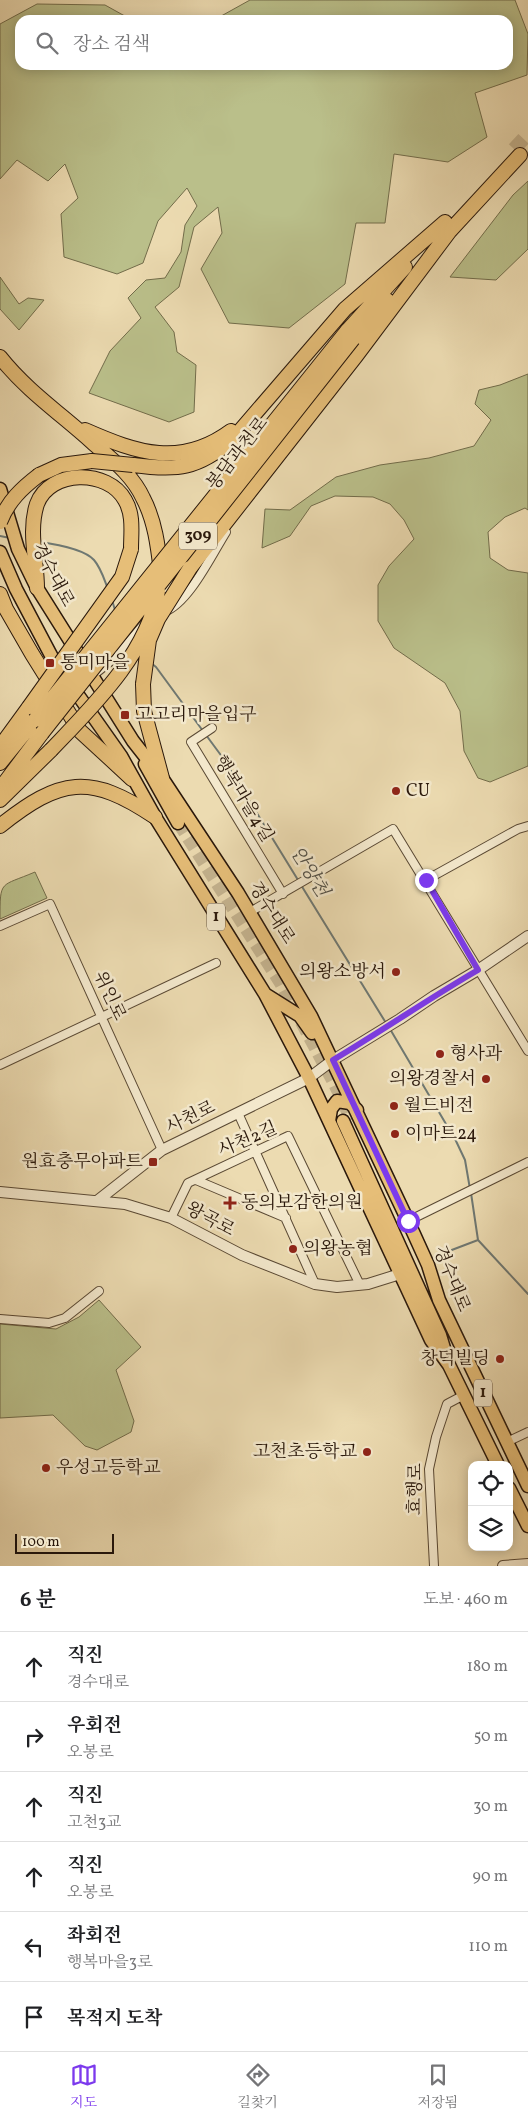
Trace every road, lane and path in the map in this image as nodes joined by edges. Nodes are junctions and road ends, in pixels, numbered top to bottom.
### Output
1 (517, 152) tunnel mouth
2 (448, 225) junction
3 (350, 335) junction
4 (0, 357) edge
5 (326, 398) dead end
6 (252, 415) junction
7 (75, 425) junction
8 (0, 489) edge
9 (0, 522) edge
10 (0, 552) edge
11 (37, 588) junction
12 (0, 594) edge
13 (92, 676) junction
14 (32, 713) junction
15 (212, 728) dead end
16 (133, 741) junction
17 (0, 747) edge
18 (121, 756) junction
19 (0, 763) edge
20 (132, 778) junction
21 (162, 778) junction
22 (0, 789) edge
23 (0, 800) edge
24 (155, 817) junction
25 (0, 826) edge
26 (528, 826) edge
27 (426, 880) junction
28 (283, 894) junction
29 (250, 912) junction
30 (0, 926) edge
31 (528, 936) edge
32 (216, 963) dead end
33 (478, 970) junction
34 (265, 994) junction
35 (102, 1017) junction
36 (318, 1029) junction
37 (527, 1048) edge
38 (333, 1060) junction
39 (0, 1065) edge
40 (309, 1078) junction
41 (238, 1113) junction
42 (350, 1117) junction
43 (329, 1121) junction
44 (162, 1150) junction
45 (256, 1152) junction
46 (528, 1162) edge
47 (196, 1180) junction
48 (0, 1192) edge
49 (97, 1200) junction
50 (171, 1218) junction
51 (286, 1218) junction
52 (408, 1221) junction
53 (400, 1274) junction
54 (315, 1284) junction
55 (360, 1285) junction
56 (100, 1290) dead end
57 (439, 1300) junction
58 (0, 1319) edge
59 (450, 1365) junction
60 (464, 1395) junction
61 (528, 1432) edge
62 (507, 1442) junction
63 (496, 1461) edge
64 (528, 1486) edge
65 (513, 1496) edge
66 (528, 1526) edge
67 (528, 1564) edge
68 (434, 1566) edge
69 (504, 1566) edge

1 - 2 highway, 봉담과천로 / 309
2 - 3 highway, 봉담과천로 / 309
2 - 6 highway
2 - 21 highway, bridge
3 - 14 highway, 봉담과천로 / 309, bridge
3 - 22 highway, 봉담과천로 / 309, bridge
4 - 7 highway
5 - 13 street
6 - 7 highway
6 - 9 highway, bridge
7 - 23 highway, bridge
8 - 11 main road, 경수대로 / 1
10 - 18 main road, 경수대로 / 1
11 - 13 main road, 경수대로 / 1
11 - 14 highway, bridge
12 - 20 highway
13 - 16 main road, 경수대로 / 1
14 - 17 highway
14 - 19 highway, 봉담과천로 / 309
15 - 28 street, 행복마을4길
16 - 18 main road, 1
16 - 21 main road, 경수대로 / 1
18 - 20 main road, 경수대로 / 1
20 - 24 main road, 경수대로 / 1
21 - 29 main road, 경수대로 / 1
24 - 25 highway
24 - 34 main road, 경수대로 / 1
26 - 27 street
27 - 28 street
27 - 33 street
28 - 29 street
29 - 36 main road, 경수대로 / 1
30 - 35 street, 위인로
31 - 33 street, 사천로
32 - 35 street
33 - 37 street
33 - 38 street, 사천로
34 - 36 main road
34 - 40 main road, 경수대로 / 1
35 - 39 street
35 - 44 street, 위인로
36 - 38 main road, 경수대로 / 1
38 - 40 street, 사천로
38 - 42 main road, 경수대로 / 1
40 - 41 street, 사천로
40 - 43 main road, 경수대로 / 1
41 - 44 street, 사천로
41 - 45 street
42 - 43 main road
42 - 52 main road, 경수대로 / 1
42 - 57 main road, 1
42 - 59 main road, 1
43 - 53 main road, 경수대로 / 1
44 - 49 street, 사천로
45 - 47 street, 사천2길
45 - 51 street
45 - 55 street, 사천2길
46 - 52 street
47 - 50 street, 사천2길
47 - 51 street
48 - 49 street, 왕곡로
49 - 50 street, 왕곡로
50 - 54 street, 왕곡로
51 - 54 street
52 - 57 main road, 경수대로 / 1
53 - 55 street, 왕곡로
53 - 59 main road, 경수대로 / 1
54 - 55 street, 왕곡로
56 - 58 street
57 - 62 main road, 경수대로 / 1
59 - 60 main road, 경수대로 / 1
60 - 63 main road, 경수대로 / 1
60 - 68 street, 효행로
61 - 62 street
62 - 64 main road, 경수대로 / 1
65 - 66 main road
67 - 69 street

